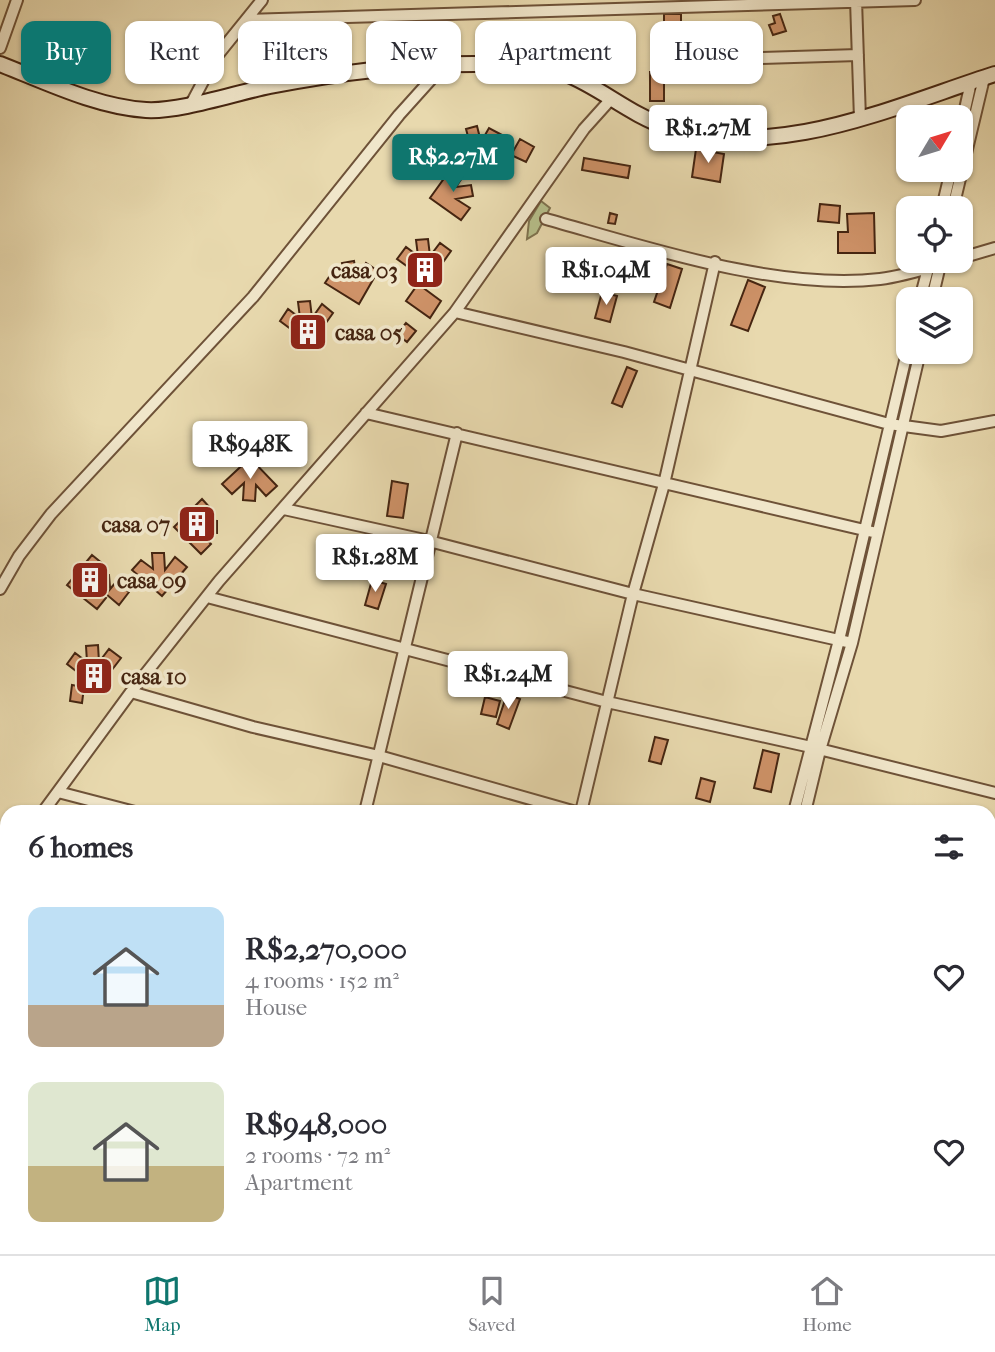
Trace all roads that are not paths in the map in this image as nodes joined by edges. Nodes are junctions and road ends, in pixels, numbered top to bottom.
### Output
1 (17, 0) edge
2 (262, 0) edge
3 (915, 0) edge
4 (856, 2) edge
5 (247, 20) junction
6 (0, 48) edge
7 (858, 55) junction
8 (763, 58) edge
9 (0, 64) edge
10 (461, 65) edge
11 (366, 73) edge
12 (984, 78) edge
13 (428, 84) edge
14 (611, 99) junction
15 (191, 104) junction
16 (971, 105) edge
17 (860, 119) junction
18 (956, 196) edge
19 (546, 219) dead end
20 (995, 248) edge
21 (973, 254) edge
22 (715, 262) junction
23 (902, 273) edge
24 (455, 312) junction
25 (904, 364) edge
26 (917, 364) edge
27 (687, 371) junction
28 (366, 413) junction
29 (995, 421) edge
30 (889, 424) junction
31 (903, 425) junction
32 (457, 432) junction
33 (664, 484) junction
34 (284, 509) junction
35 (865, 530) junction
36 (877, 533) junction
37 (429, 541) junction
38 (0, 589) edge
39 (633, 594) junction
40 (207, 597) junction
41 (839, 640) junction
42 (852, 643) junction
43 (404, 650) junction
44 (131, 692) junction
45 (607, 702) junction
46 (815, 749) junction
47 (379, 756) junction
48 (58, 792) junction
49 (995, 793) edge
50 (48, 805) edge
51 (108, 805) edge
52 (368, 805) edge
53 (554, 805) edge
54 (581, 805) edge
55 (796, 805) edge
56 (807, 805) edge

1 - 6 street
2 - 5 street
3 - 4 street
4 - 5 street
4 - 7 street
5 - 15 street
7 - 8 street
7 - 17 street
9 - 15 main road
10 - 14 main road
11 - 15 main road
12 - 16 street
12 - 17 main road
12 - 18 street
13 - 38 street
14 - 17 main road
14 - 24 street
19 - 22 street
20 - 21 street
22 - 23 street
22 - 27 street
24 - 27 street
24 - 28 street
25 - 30 street
26 - 31 street
27 - 30 street
27 - 33 street
28 - 32 street
28 - 34 street
29 - 31 street
30 - 31 street
30 - 35 street
31 - 36 street
32 - 33 street
32 - 37 street
33 - 35 street
33 - 39 street
34 - 37 street
34 - 40 street
35 - 36 street
35 - 41 street
36 - 42 street
37 - 39 street
37 - 43 street
39 - 41 street
39 - 45 street
40 - 43 street
40 - 44 street
41 - 42 street
41 - 46 street
42 - 46 street
43 - 45 street
43 - 47 street
44 - 47 street
44 - 48 street
45 - 46 street
45 - 54 street
46 - 49 street
46 - 55 street
46 - 56 street
47 - 52 street
47 - 53 street
48 - 50 street
48 - 51 street

